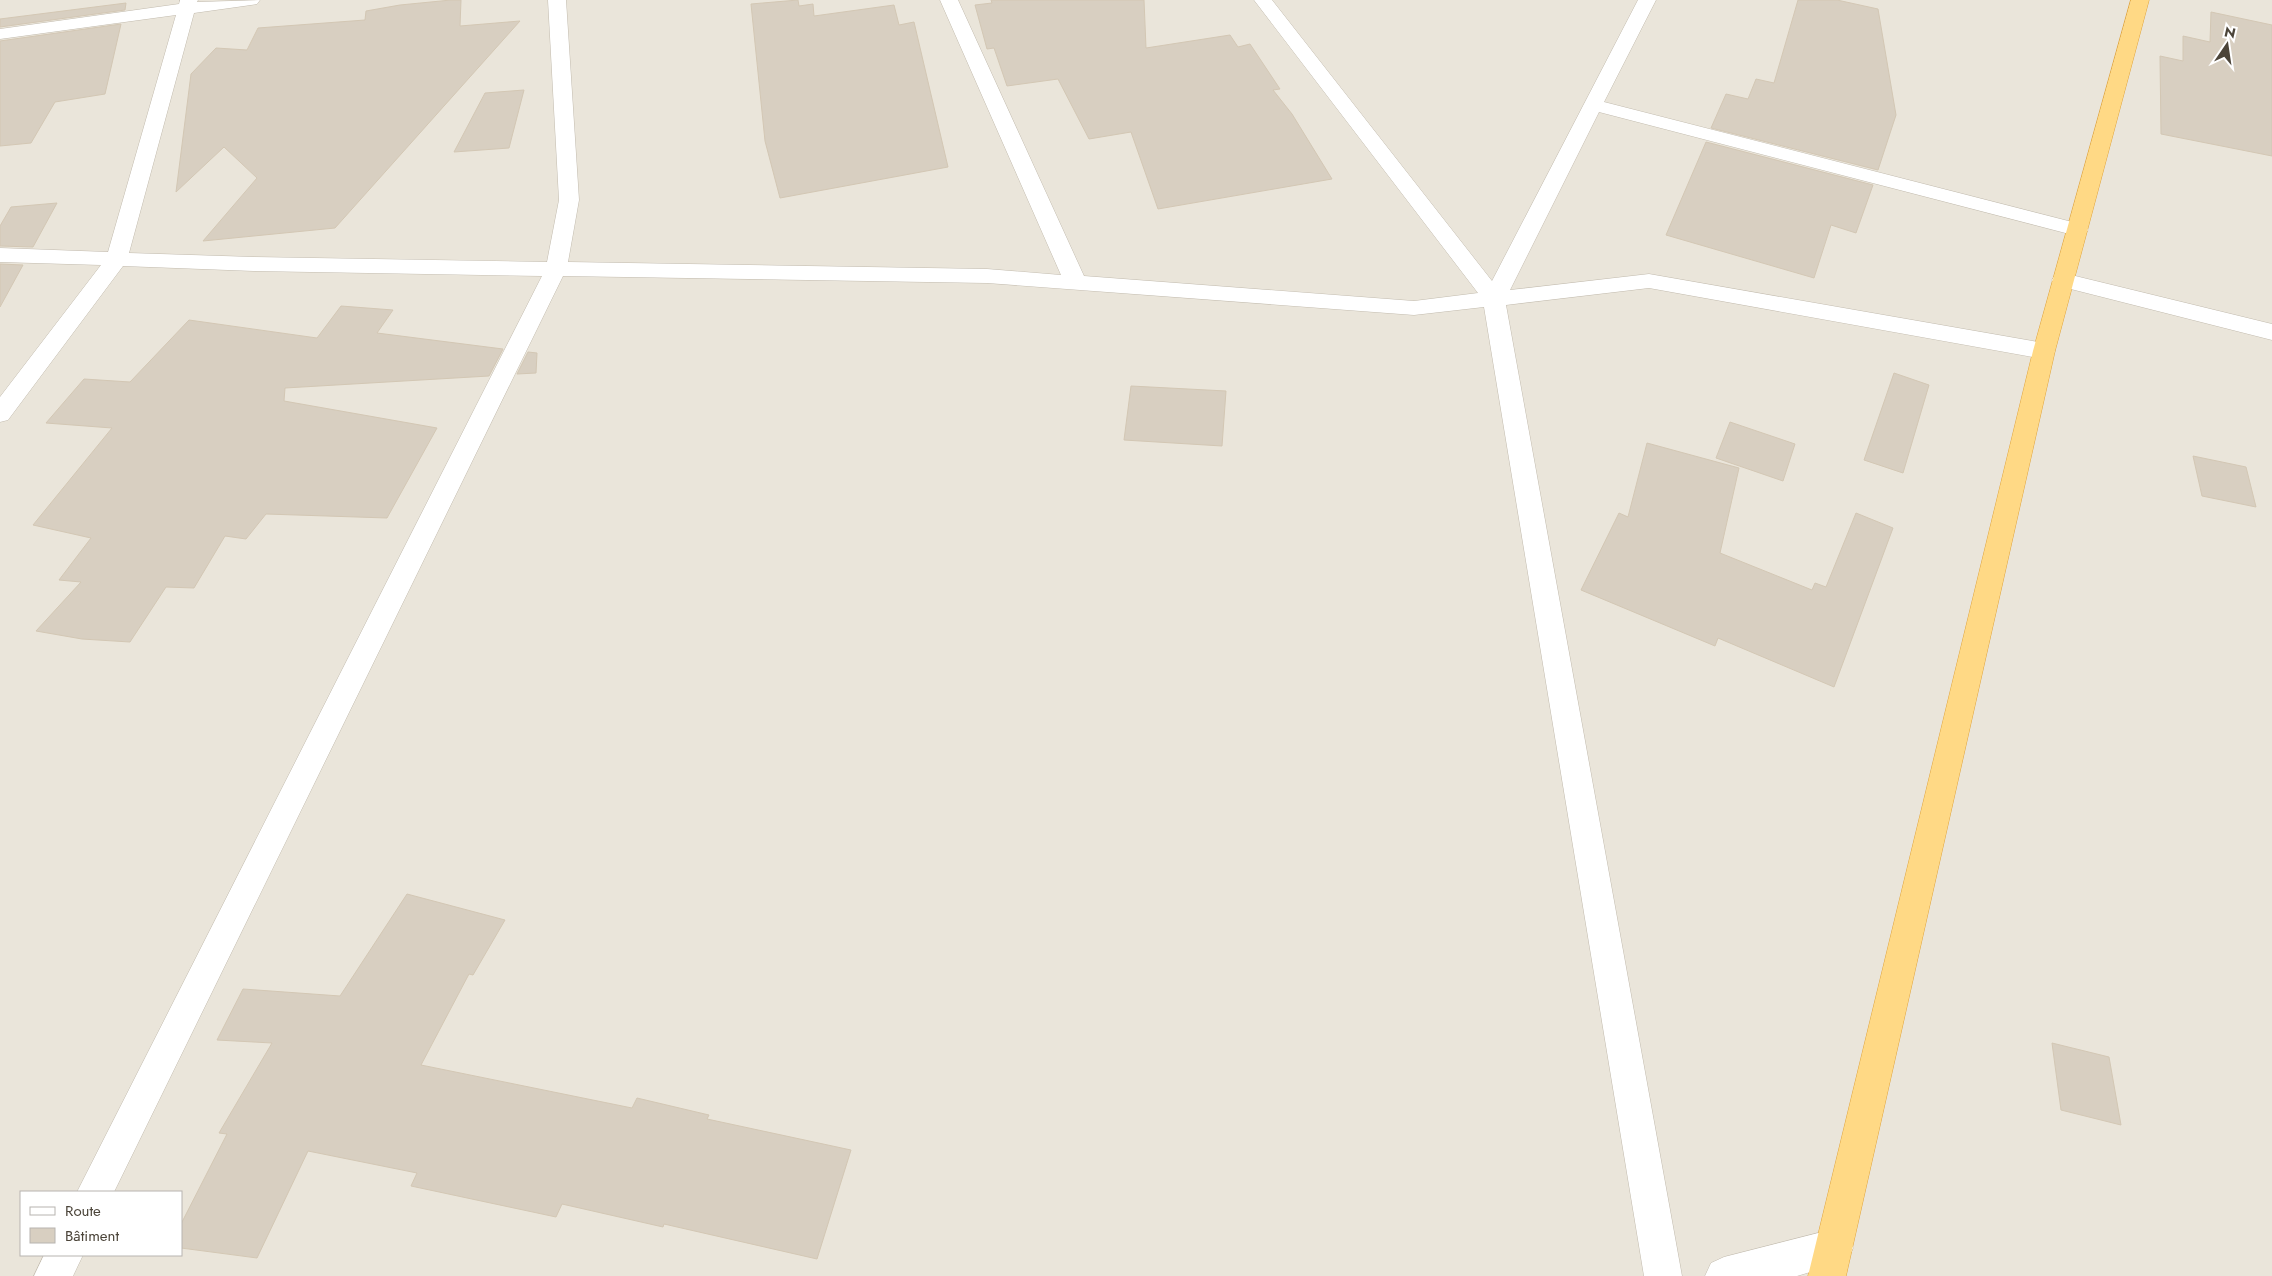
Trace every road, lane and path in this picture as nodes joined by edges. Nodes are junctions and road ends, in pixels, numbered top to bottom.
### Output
1 (251, 0) edge
2 (557, 0) edge
3 (949, 0) edge
4 (1263, 0) edge
5 (1646, 0) edge
6 (2140, 0) edge
7 (188, 5) edge
8 (0, 34) edge
9 (1593, 105) junction
10 (2077, 230) junction
11 (0, 255) edge
12 (117, 259) junction
13 (556, 269) junction
14 (2063, 280) junction
15 (1076, 283) junction
16 (1494, 299) junction
17 (2272, 332) edge
18 (2044, 351) junction
19 (0, 414) edge
20 (95, 1191) edge
21 (63, 1256) edge
22 (1831, 1262) edge
23 (53, 1276) edge
24 (1663, 1276) edge
25 (1724, 1276) edge

1 - 7 street
2 - 13 street
3 - 15 street
4 - 16 street
5 - 9 street
6 - 10 highway
7 - 8 street
7 - 12 street
9 - 10 street
9 - 16 street
10 - 14 highway
11 - 12 street
12 - 13 street
12 - 19 street
13 - 15 street
13 - 20 street
14 - 17 street
14 - 18 highway
15 - 16 street
16 - 18 street
16 - 24 street
18 - 22 highway
21 - 23 street
22 - 25 street

